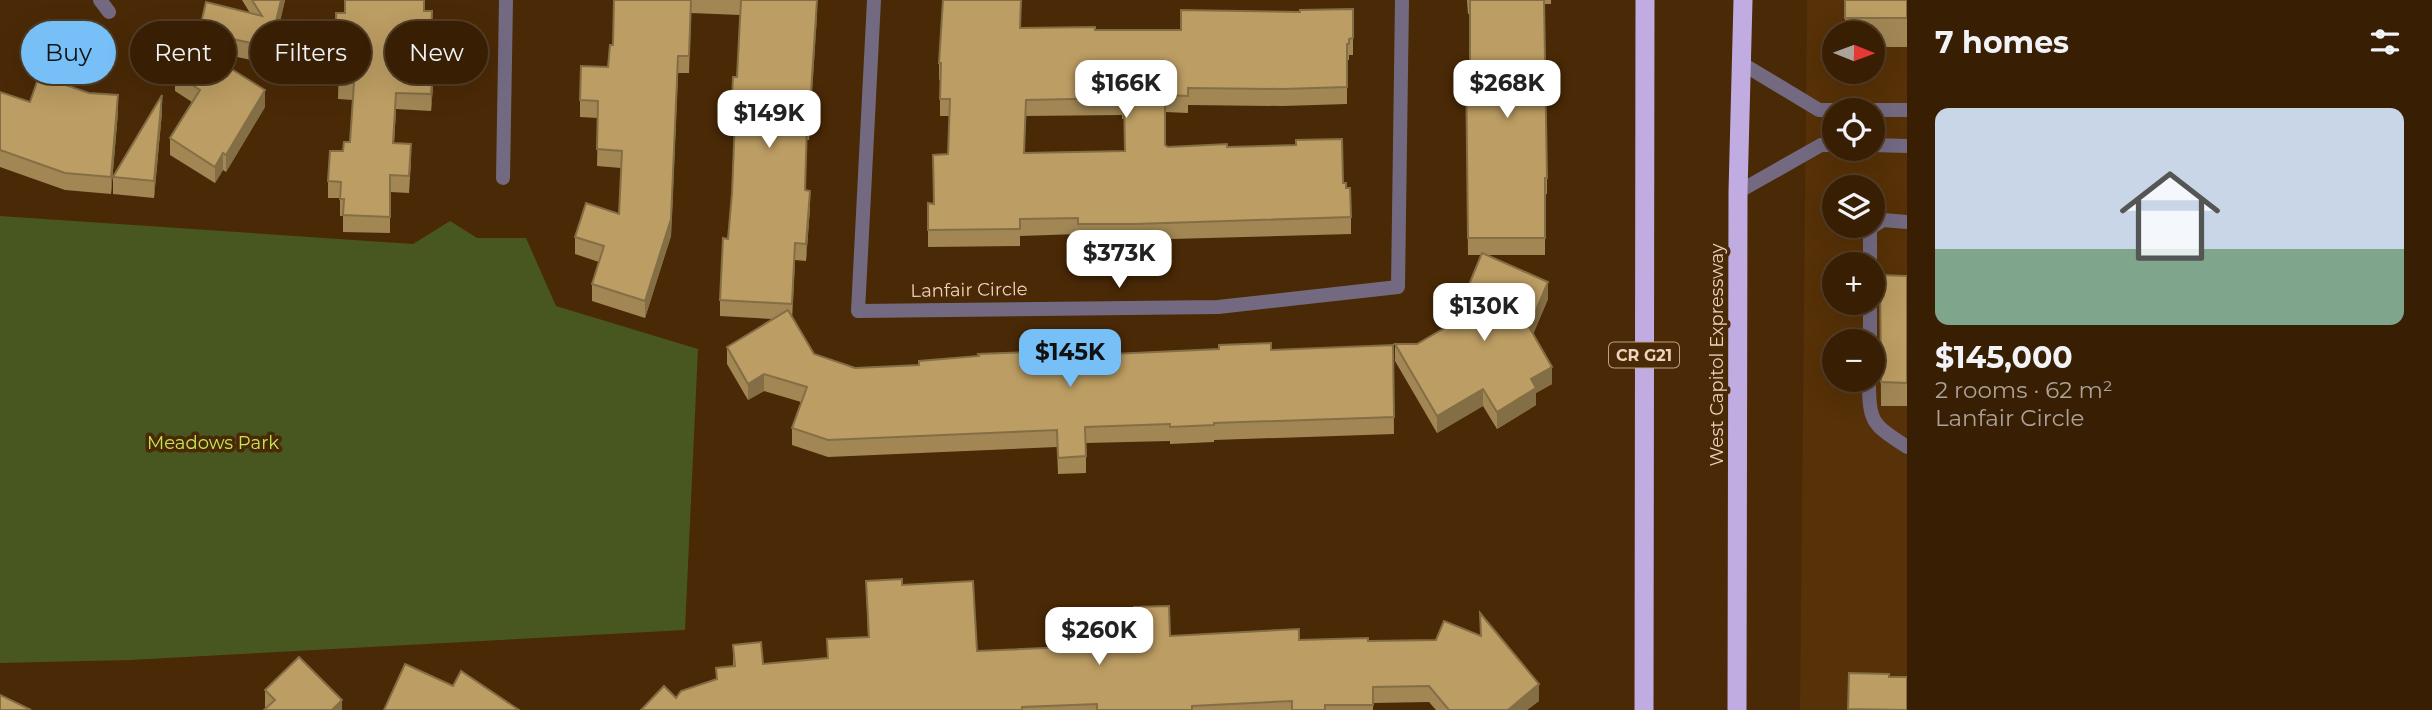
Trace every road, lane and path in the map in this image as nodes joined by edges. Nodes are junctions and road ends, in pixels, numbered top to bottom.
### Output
1 (100, 0) edge
2 (506, 0) edge
3 (874, 0) edge
4 (1402, 0) edge
5 (1644, 0) edge
6 (1743, 0) edge
7 (109, 12) dead end
8 (1741, 63) junction
9 (1907, 110) edge
10 (1822, 145) edge
11 (1885, 145) edge
12 (1907, 146) edge
13 (503, 178) dead end
14 (1738, 192) junction
15 (1907, 222) edge
16 (1870, 252) edge
17 (1870, 392) edge
18 (1907, 447) edge
19 (1644, 710) edge
20 (1737, 710) edge

1 - 7 street
2 - 13 street
3 - 4 street, Lanfair Circle
5 - 19 highway, CR G21
6 - 8 highway, West Capitol Expressway
8 - 9 street
8 - 14 highway, West Capitol Expressway
10 - 14 street
11 - 12 street
14 - 20 highway, West Capitol Expressway
15 - 16 street
17 - 18 street

